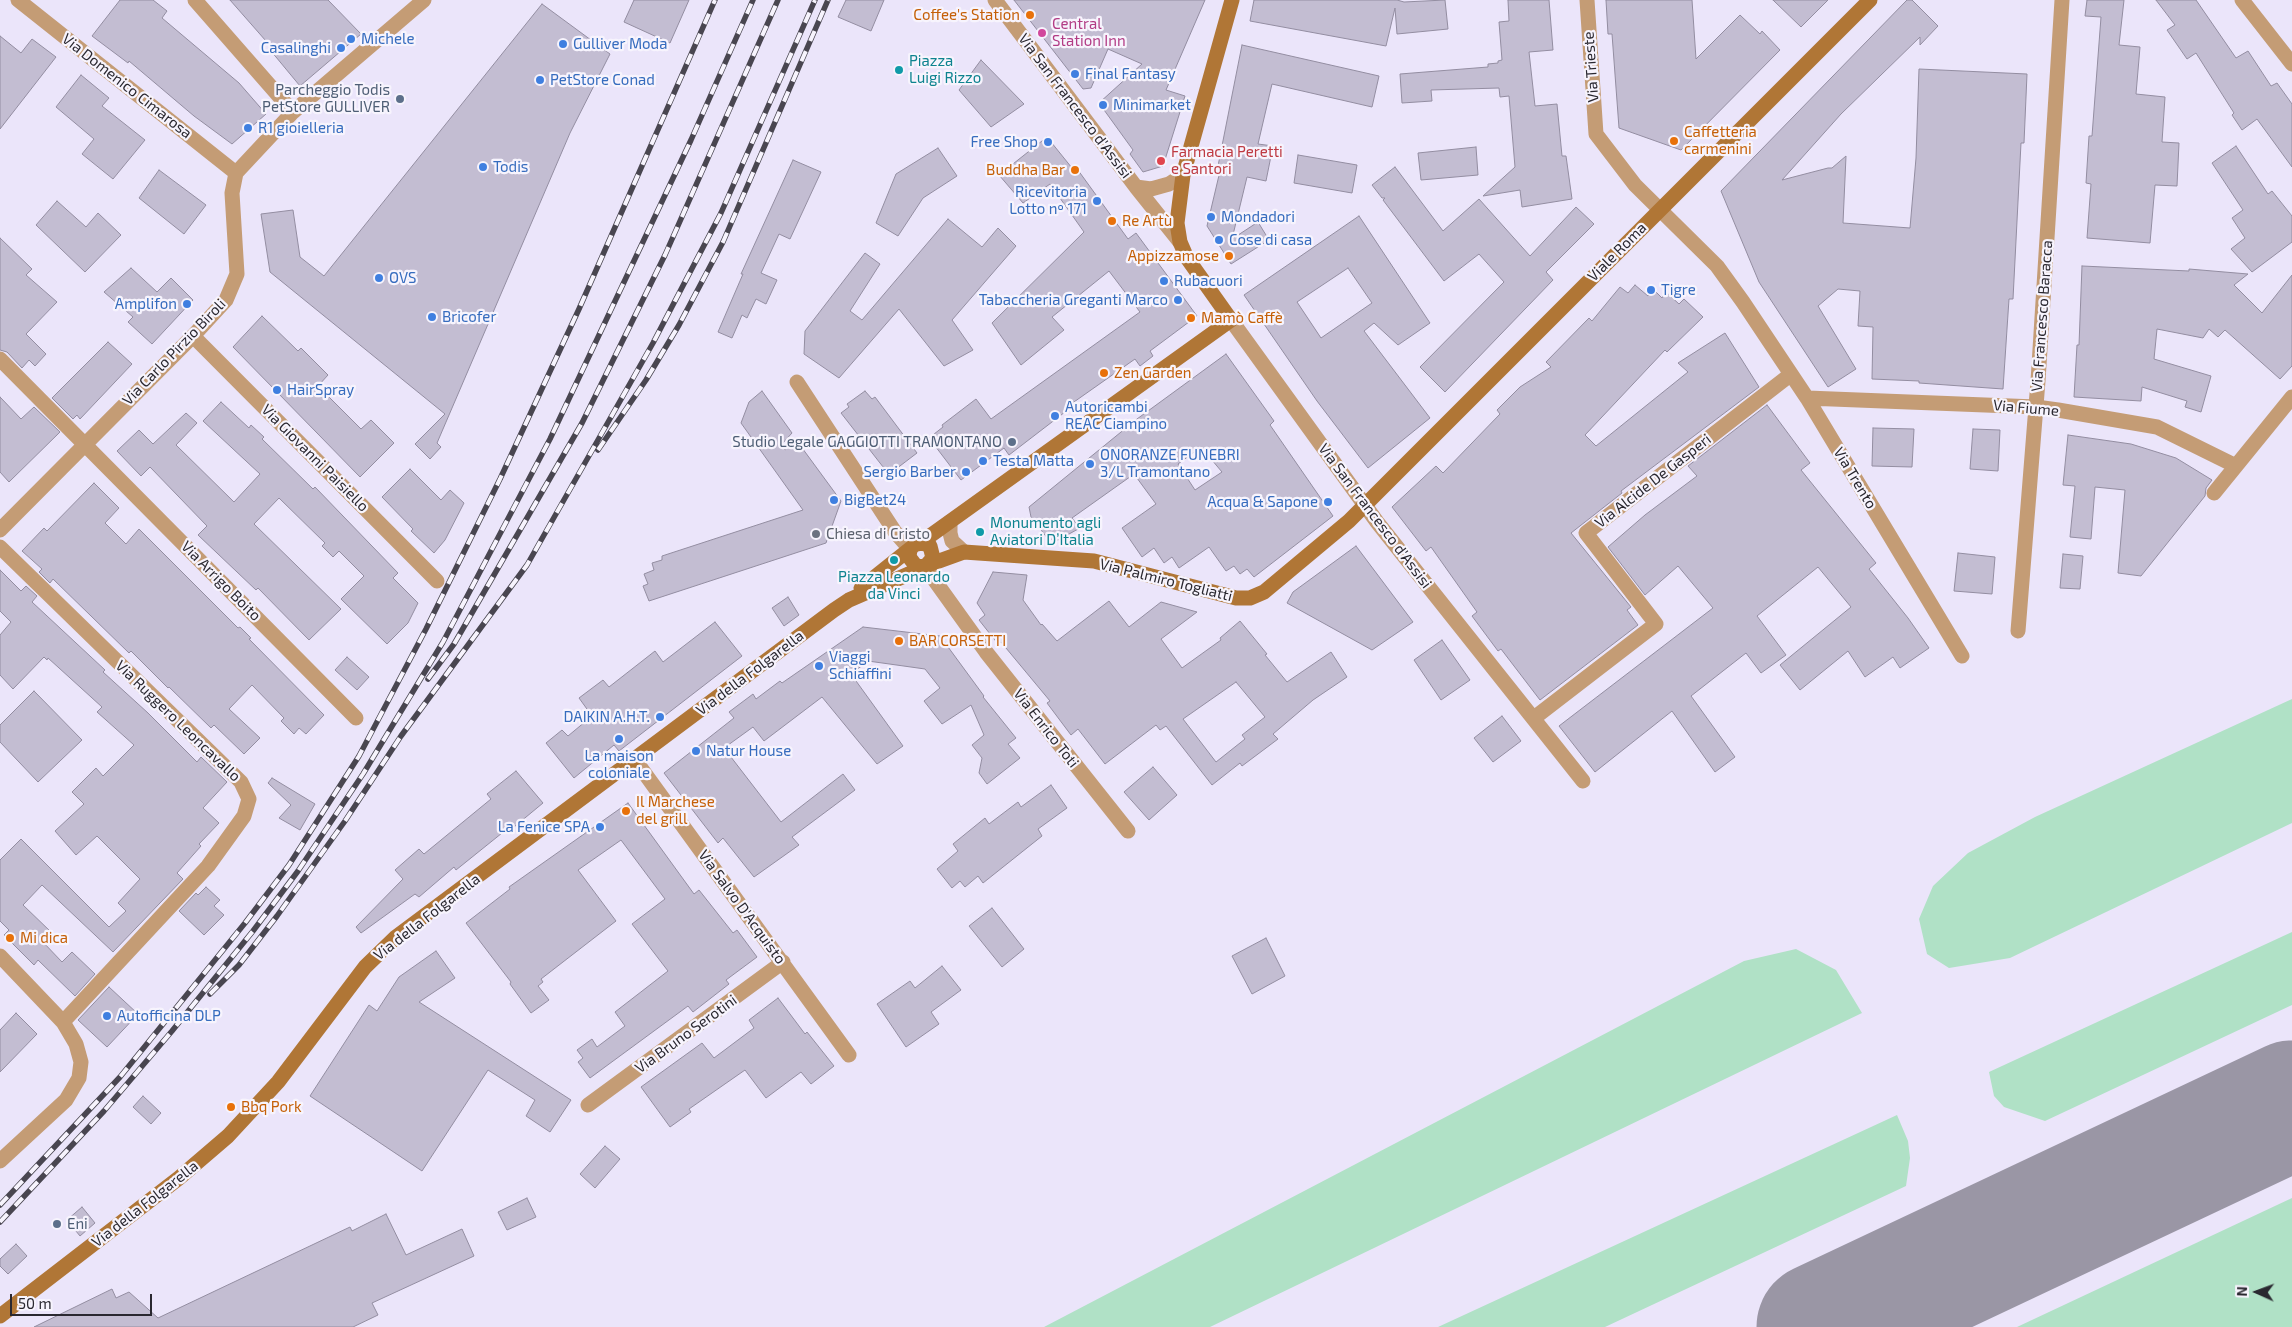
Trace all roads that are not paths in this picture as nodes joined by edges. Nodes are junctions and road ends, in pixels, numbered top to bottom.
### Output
1 (18, 0) edge
2 (195, 0) edge
3 (424, 0) edge
4 (995, 0) edge
5 (1232, 0) edge
6 (1587, 0) edge
7 (1870, 0) edge
8 (2062, 0) edge
9 (2242, 0) edge
10 (2292, 64) edge
11 (292, 112) junction
12 (1596, 134) joint
13 (236, 173) junction
14 (1184, 175) junction
15 (1136, 188) junction
16 (1659, 209) junction
17 (1180, 242) junction
18 (1231, 320) junction
19 (193, 336) junction
20 (0, 359) edge
21 (1790, 375) junction
22 (797, 382) dead end
23 (2292, 397) edge
24 (1807, 398) junction
25 (2036, 407) junction
26 (85, 444) junction
27 (2236, 466) junction
28 (2214, 493) dead end
29 (1365, 505) junction
30 (950, 522) junction
31 (0, 530) edge
32 (915, 546) junction
33 (0, 547) edge
34 (964, 552) junction
35 (926, 566) junction
36 (437, 581) dead end
37 (849, 600) junction
38 (2018, 631) dead end
39 (1962, 656) dead end
40 (356, 718) dead end
41 (1534, 718) junction
42 (635, 760) junction
43 (1583, 781) dead end
44 (1128, 831) dead end
45 (0, 956) edge
46 (782, 962) junction
47 (63, 1022) junction
48 (849, 1055) dead end
49 (588, 1105) dead end
50 (0, 1162) edge
51 (0, 1316) edge

1 - 13 street, Via Domenico Cimarosa
2 - 11 street
3 - 11 street
4 - 15 street, Via San Francesco d'Assisi
5 - 14 street
6 - 12 street, Via Trieste
7 - 16 street, Viale Roma
8 - 25 street, Via Francesco Baracca
9 - 10 street
11 - 13 street
12 - 16 street, Via Trento
13 - 19 street, Via Carlo Pirzio Biroli
14 - 15 street, Via San Francesco d'Assisi
14 - 17 street, Via San Francesco d'Assisi
15 - 17 street, Via San Francesco d'Assisi
16 - 21 street, Via Trento
16 - 29 street, Viale Roma
17 - 18 street, Via San Francesco d'Assisi
18 - 29 street, Via San Francesco d'Assisi
18 - 30 street
19 - 26 street, Via Carlo Pirzio Biroli
19 - 36 street, Via Giovanni Paisiello
20 - 26 street, Via Arrigo Boito
21 - 24 street, Via Trento
21 - 41 street, Via Alcide De Gasperi
22 - 32 street
23 - 27 street
24 - 25 street, Via Fiume
24 - 39 street, Via Trento
25 - 27 street, Via Fiume
25 - 38 street, Via Francesco Baracca
26 - 31 street, Via Carlo Pirzio Biroli
26 - 40 street, Via Arrigo Boito
27 - 28 street
29 - 34 street, Via Palmiro Togliatti
29 - 41 street, Via San Francesco d'Assisi
30 - 32 street
30 - 34 street
32 - 35 street
32 - 37 street
33 - 47 street, Via Ruggero Leoncavallo
34 - 35 street
35 - 37 street
35 - 44 street, Via Enrico Toti
37 - 42 street, Via della Folgarella
41 - 43 street, Via San Francesco d'Assisi
42 - 46 street, Via Salvo D'Acquisto
42 - 51 street, Via della Folgarella
45 - 47 street
46 - 48 street, Via Salvo D'Acquisto
46 - 49 street, Via Bruno Serotini
47 - 50 street

